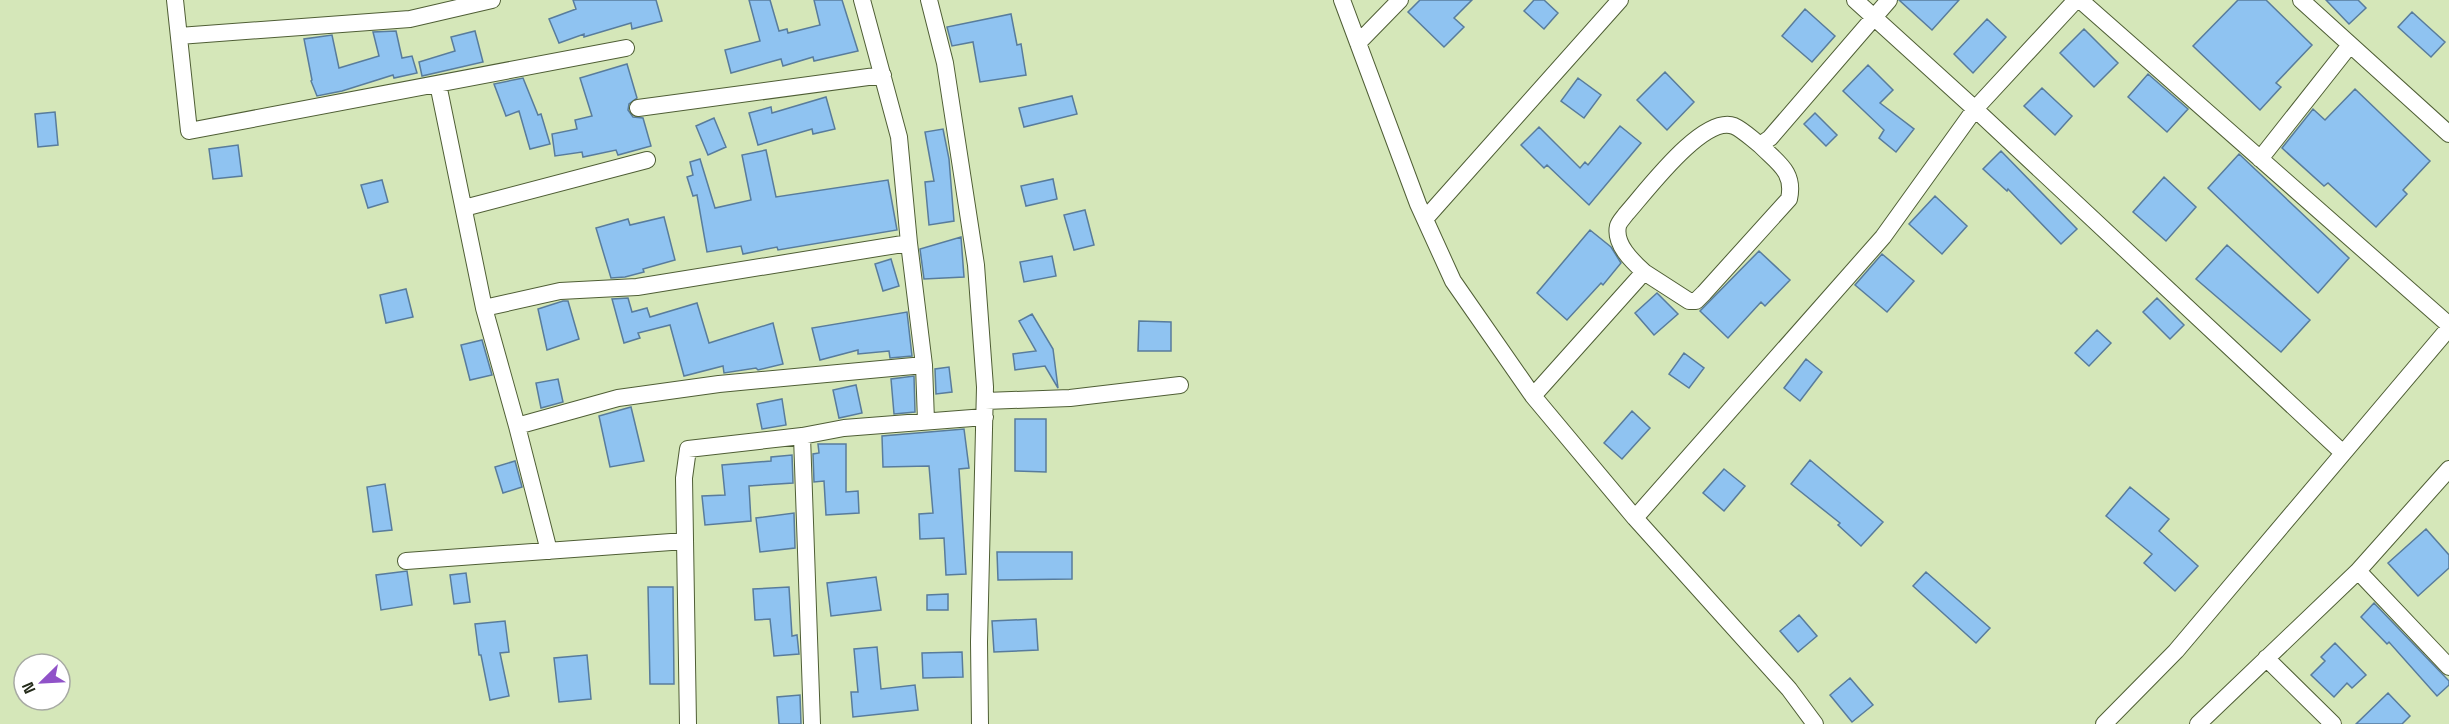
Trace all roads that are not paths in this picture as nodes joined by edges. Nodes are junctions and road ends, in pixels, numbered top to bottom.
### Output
1 (175, 0) edge
2 (492, 0) edge
3 (862, 0) edge
4 (929, 0) edge
5 (1342, 0) edge
6 (1400, 0) edge
7 (1620, 0) edge
8 (1855, 0) edge
9 (1889, 0) edge
10 (2078, 0) edge
11 (2301, 0) edge
12 (1874, 17) junction
13 (179, 36) junction
14 (1358, 43) junction
15 (2350, 45) junction
16 (626, 48) dead end
17 (883, 75) junction
18 (438, 84) junction
19 (638, 108) dead end
20 (1975, 109) junction
21 (2449, 134) edge
22 (1760, 145) junction
23 (2260, 159) junction
24 (647, 160) dead end
25 (464, 208) junction
26 (1425, 219) junction
27 (909, 243) junction
28 (1644, 272) junction
29 (484, 308) junction
30 (2449, 326) edge
31 (924, 365) junction
32 (1180, 385) dead end
33 (1533, 396) junction
34 (985, 409) junction
35 (926, 421) junction
36 (518, 426) junction
37 (802, 436) junction
38 (2343, 453) junction
39 (2446, 477) edge
40 (1635, 518) junction
41 (685, 541) junction
42 (549, 551) junction
43 (406, 561) dead end
44 (2358, 571) junction
45 (2266, 658) junction
46 (2449, 667) edge
47 (688, 724) edge
48 (812, 724) edge
49 (980, 724) edge
50 (1815, 724) edge
51 (2104, 724) edge
52 (2198, 724) edge
53 (2333, 724) edge

1 - 13 street
2 - 13 street
3 - 17 street
4 - 34 street
5 - 14 street
6 - 14 street
7 - 26 street
8 - 12 street
9 - 12 street
10 - 20 street
10 - 23 street
11 - 15 street
12 - 20 street
12 - 22 street
13 - 18 street
14 - 26 street
15 - 21 street
15 - 23 street
16 - 18 street
17 - 19 street
17 - 27 street
18 - 25 street
20 - 38 street
20 - 40 street
22 - 28 street
22 - 28 street
23 - 30 street
24 - 25 street
25 - 29 street
26 - 33 street
27 - 29 street
27 - 31 street
28 - 33 street
29 - 36 street
30 - 38 street
31 - 35 street
31 - 36 street
32 - 34 street
33 - 40 street
34 - 35 street
34 - 49 street
35 - 37 street
36 - 42 street
37 - 41 street
37 - 48 street
38 - 51 street
39 - 44 street
40 - 50 street
41 - 42 street
41 - 47 street
42 - 43 street
44 - 45 street
44 - 46 street
45 - 52 street
45 - 53 street

